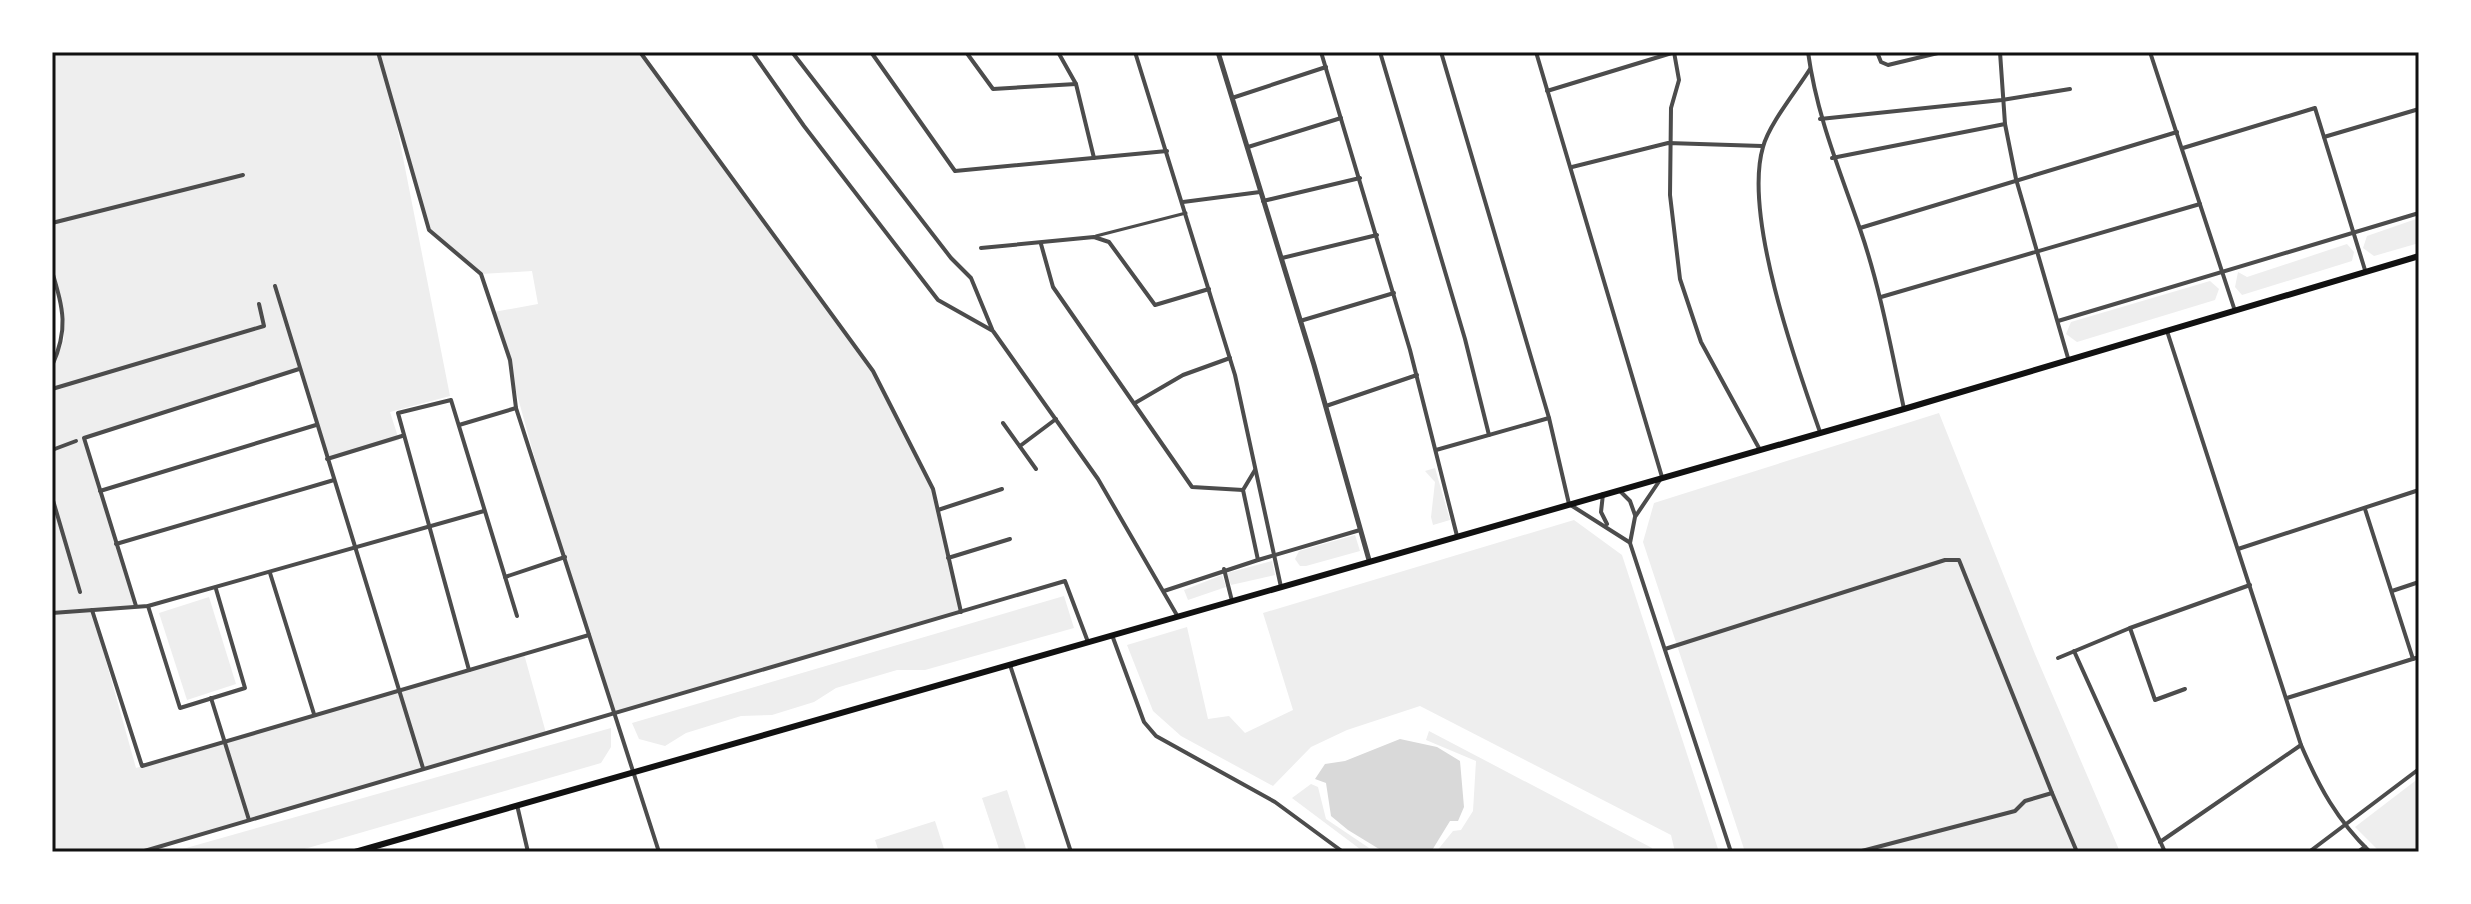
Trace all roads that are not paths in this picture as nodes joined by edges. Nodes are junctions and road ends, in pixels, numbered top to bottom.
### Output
1 (378, 52) edge
2 (640, 52) edge
3 (752, 52) edge
4 (792, 52) edge
5 (871, 52) edge
6 (966, 52) edge
7 (1058, 52) edge
8 (1135, 52) edge
9 (1218, 52) edge
10 (1321, 52) edge
11 (1380, 52) edge
12 (1441, 52) edge
13 (1536, 52) edge
14 (1674, 52) edge
15 (1808, 52) edge
16 (1877, 52) edge
17 (1942, 52) edge
18 (2000, 52) edge
19 (2150, 52) edge
20 (1326, 67) junction
21 (1810, 69) junction
22 (1076, 84) junction
23 (2070, 89) dead end
24 (1547, 91) junction
25 (1232, 98) junction
26 (2002, 100) junction
27 (2419, 109) edge
28 (1341, 118) junction
29 (1820, 119) junction
30 (2005, 124) junction
31 (2177, 132) junction
32 (2324, 137) junction
33 (1668, 143) junction
34 (1763, 146) junction
35 (1247, 147) junction
36 (2183, 148) junction
37 (1167, 151) junction
38 (1094, 158) junction
39 (1832, 158) junction
40 (1572, 167) junction
41 (243, 175) dead end
42 (1360, 178) junction
43 (2016, 179) junction
44 (1260, 192) junction
45 (1263, 201) junction
46 (1182, 202) junction
47 (2200, 204) junction
48 (1186, 213) junction
49 (2419, 213) edge
50 (52, 223) edge
51 (1860, 228) junction
52 (2355, 233) junction
53 (1377, 235) junction
54 (1094, 237) junction
55 (1041, 244) junction
56 (981, 248) dead end
57 (2036, 251) junction
58 (2419, 256) edge
59 (1281, 258) junction
60 (2365, 270) junction
61 (52, 271) edge
62 (2224, 271) junction
63 (275, 286) dead end
64 (1209, 289) junction
65 (1394, 293) junction
66 (1881, 297) junction
67 (259, 304) dead end
68 (2234, 308) junction
69 (1300, 321) junction
70 (2058, 321) junction
71 (2166, 329) junction
72 (993, 331) junction
73 (1230, 358) junction
74 (2068, 358) junction
75 (52, 366) edge
76 (299, 369) junction
77 (1417, 375) junction
78 (52, 389) edge
79 (1135, 403) junction
80 (1326, 406) junction
81 (516, 408) junction
82 (1904, 409) junction
83 (1549, 418) junction
84 (1056, 419) junction
85 (1003, 423) dead end
86 (316, 424) junction
87 (459, 425) junction
88 (1820, 432) junction
89 (1489, 435) junction
90 (402, 436) junction
91 (52, 439) edge
92 (76, 441) dead end
93 (1020, 446) junction
94 (53, 450) edge
95 (1436, 450) junction
96 (1760, 450) junction
97 (327, 459) junction
98 (1036, 469) dead end
99 (1255, 470) junction
100 (1662, 477) junction
101 (334, 480) junction
102 (1002, 489) dead end
103 (1243, 490) junction
104 (1619, 490) junction
105 (2419, 490) edge
106 (100, 491) junction
107 (1603, 494) junction
108 (52, 497) edge
109 (1569, 504) junction
110 (2364, 508) junction
111 (938, 510) junction
112 (485, 511) junction
113 (1635, 517) junction
114 (1608, 526) junction
115 (428, 527) junction
116 (1362, 530) junction
117 (1457, 536) junction
118 (1010, 539) dead end
119 (1630, 543) junction
120 (116, 544) junction
121 (354, 549) junction
122 (2238, 549) junction
123 (1275, 556) junction
124 (565, 557) junction
125 (948, 558) junction
126 (1258, 560) junction
127 (1369, 560) junction
128 (1224, 569) junction
129 (270, 573) junction
130 (505, 577) junction
131 (2419, 582) edge
132 (2250, 585) junction
133 (1281, 587) junction
134 (216, 589) junction
135 (1164, 591) junction
136 (2392, 591) junction
137 (80, 592) dead end
138 (1232, 601) junction
139 (136, 606) junction
140 (148, 606) junction
141 (92, 610) junction
142 (961, 612) junction
143 (52, 613) edge
144 (517, 616) dead end
145 (1178, 617) junction
146 (2130, 628) junction
147 (589, 635) junction
148 (1112, 635) junction
149 (1088, 642) junction
150 (1665, 649) junction
151 (2074, 651) junction
152 (2058, 658) dead end
153 (2416, 658) edge
154 (1009, 663) junction
155 (469, 670) junction
156 (2185, 689) dead end
157 (398, 690) junction
158 (211, 698) junction
159 (2287, 698) junction
160 (314, 714) junction
161 (614, 714) junction
162 (224, 740) junction
163 (2301, 745) junction
164 (423, 768) junction
165 (2419, 769) edge
166 (633, 772) junction
167 (2052, 793) junction
168 (517, 805) junction
169 (249, 820) junction
170 (2344, 826) junction
171 (2160, 842) junction
172 (2365, 847) junction
173 (141, 852) edge
174 (355, 852) edge
175 (528, 852) edge
176 (659, 852) edge
177 (1071, 852) edge
178 (1343, 852) edge
179 (1731, 852) edge
180 (1858, 852) edge
181 (2077, 852) edge
182 (2165, 852) edge
183 (2309, 852) edge
184 (2358, 852) edge
185 (2370, 852) edge

1 - 81 street
2 - 111 street
3 - 72 street
4 - 72 street
5 - 38 street
6 - 22 street
7 - 22 street
8 - 37 street
9 - 25 street
10 - 20 street
11 - 89 street
12 - 83 street
13 - 24 street
14 - 24 street
14 - 33 street
15 - 21 street
16 - 17 street
18 - 26 street
19 - 31 street
20 - 25 street
20 - 28 street
21 - 29 street
21 - 34 street
22 - 38 street
23 - 26 street
24 - 40 street
25 - 35 street
26 - 29 street
26 - 30 street
27 - 32 street
28 - 35 street
28 - 42 street
29 - 39 street
30 - 39 street
30 - 43 street
31 - 36 street
31 - 43 street
32 - 36 street
32 - 52 street
33 - 34 street
33 - 40 street
33 - 96 street
34 - 88 street
35 - 44 street
36 - 47 street
37 - 38 street
37 - 46 street
39 - 51 street
40 - 100 street
41 - 50 street
42 - 45 street
42 - 53 street
43 - 51 street
43 - 57 street
44 - 45 street
44 - 46 street
45 - 59 street
46 - 48 street
47 - 57 street
47 - 62 street
48 - 54 street
48 - 64 street
49 - 52 street
51 - 66 street
52 - 60 street
52 - 62 street
53 - 59 street
53 - 65 street
54 - 55 street
54 - 64 street
55 - 56 street
55 - 79 street
57 - 66 street
57 - 70 street
58 - 60 main road
59 - 69 street
60 - 68 main road
61 - 75 street
62 - 68 street
62 - 70 street
63 - 76 street
64 - 73 street
65 - 69 street
65 - 77 street
66 - 82 street
67 - 78 street
68 - 71 main road
69 - 80 street
70 - 74 street
71 - 74 main road
71 - 122 street
72 - 84 street
73 - 79 street
73 - 99 street
74 - 82 main road
76 - 86 street
76 - 106 street
77 - 80 street
77 - 95 street
79 - 103 street
80 - 116 street
81 - 87 street
81 - 124 street
82 - 88 main road
83 - 89 street
83 - 109 street
84 - 93 street
84 - 135 street
85 - 93 street
86 - 97 street
86 - 106 street
87 - 90 street
87 - 112 street
88 - 96 main road
89 - 95 street
90 - 97 street
90 - 115 street
91 - 94 street
92 - 94 street
93 - 98 street
95 - 117 street
96 - 100 main road
97 - 101 street
99 - 103 street
99 - 123 street
100 - 104 main road
100 - 113 street
101 - 120 street
101 - 121 street
102 - 111 street
103 - 126 street
104 - 107 main road
104 - 113 street
105 - 110 street
106 - 120 street
107 - 109 main road
107 - 114 street
108 - 137 street
109 - 114 street
109 - 117 main road
110 - 122 street
110 - 136 street
111 - 125 street
112 - 115 street
112 - 130 street
113 - 119 street
114 - 119 street
115 - 121 street
115 - 155 street
116 - 123 street
116 - 127 street
117 - 127 main road
118 - 125 street
119 - 150 street
120 - 139 street
121 - 129 street
121 - 157 street
122 - 132 street
123 - 126 street
123 - 133 street
124 - 130 street
124 - 147 street
125 - 142 street
126 - 128 street
127 - 133 main road
128 - 135 street
128 - 138 street
129 - 134 street
129 - 160 street
130 - 144 street
131 - 136 street
132 - 146 street
132 - 159 street
133 - 138 main road
134 - 140 street
134 - 158 street
135 - 145 street
136 - 153 street
138 - 145 main road
139 - 140 street
139 - 141 street
140 - 158 street
141 - 143 street
141 - 162 street
142 - 149 street
142 - 161 street
145 - 148 main road
146 - 151 street
146 - 156 street
147 - 155 street
147 - 161 street
148 - 149 main road
148 - 178 street
149 - 154 main road
150 - 167 street
150 - 179 street
151 - 152 street
151 - 171 street
153 - 159 street
154 - 166 main road
154 - 177 street
155 - 157 street
157 - 160 street
157 - 164 street
158 - 162 street
159 - 163 street
160 - 162 street
161 - 164 street
161 - 166 street
162 - 169 street
163 - 170 street
163 - 171 street
164 - 169 street
165 - 170 street
166 - 168 main road
166 - 176 street
167 - 180 street
167 - 181 street
168 - 174 main road
168 - 175 street
169 - 173 street
170 - 172 street
170 - 183 street
171 - 182 street
172 - 184 street
172 - 185 street

